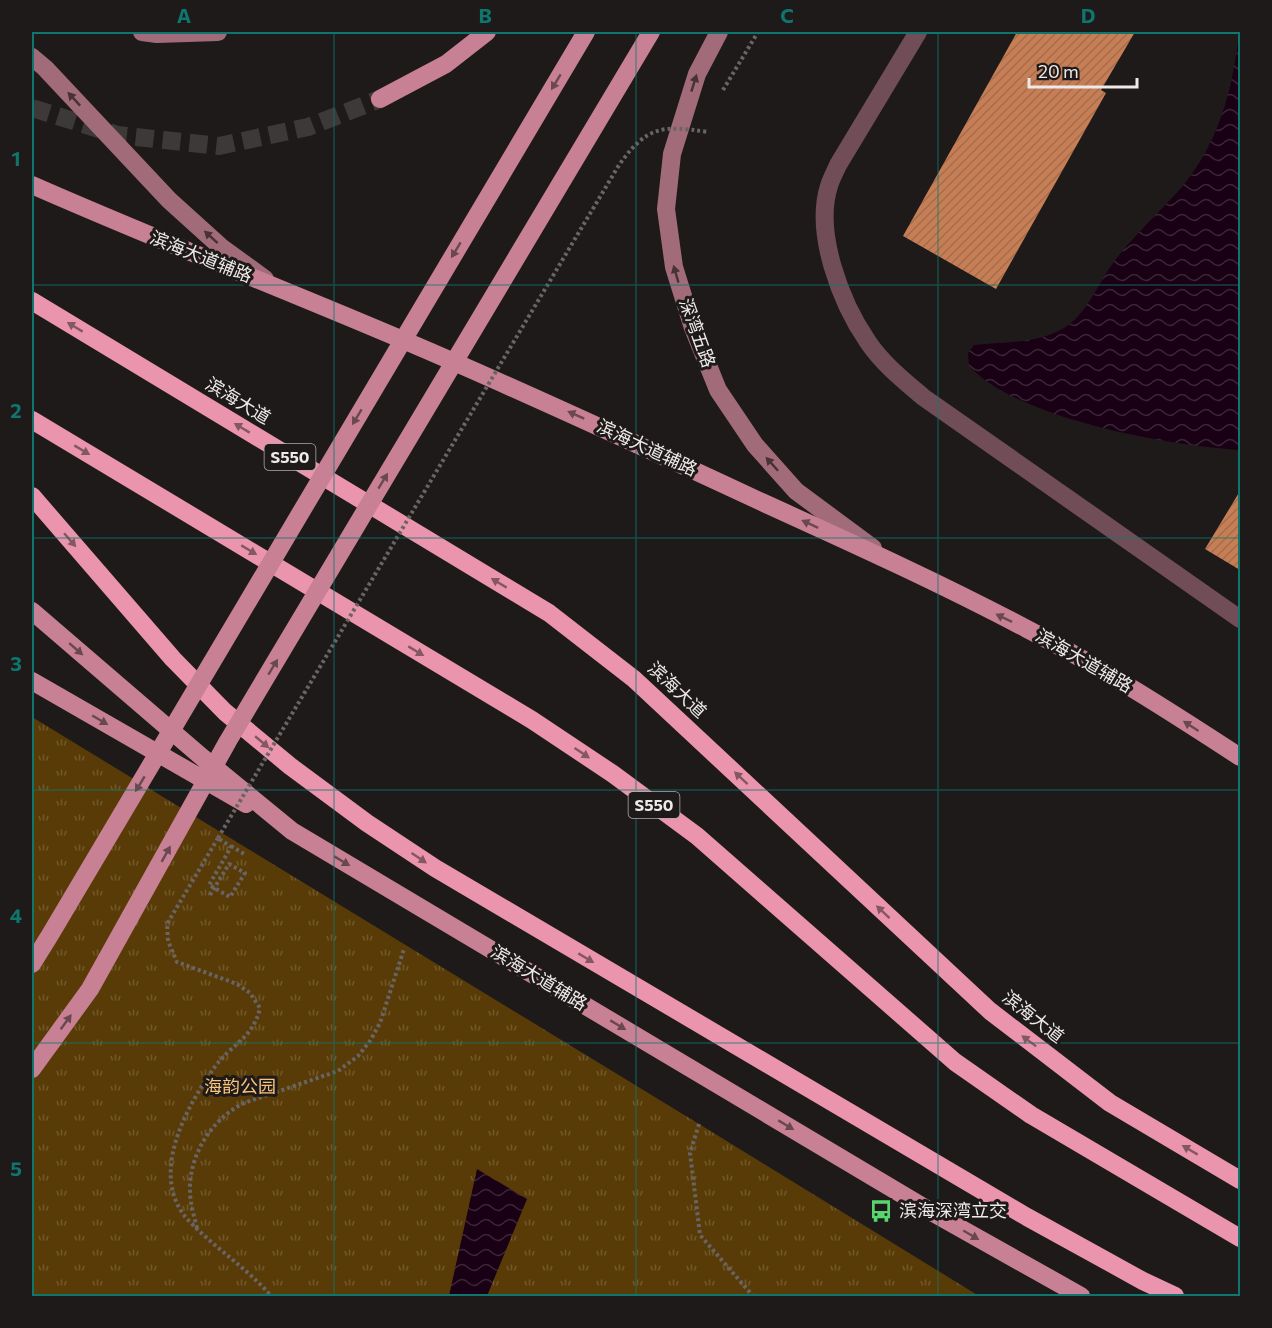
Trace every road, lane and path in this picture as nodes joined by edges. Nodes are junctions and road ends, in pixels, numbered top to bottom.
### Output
1 (142, 32) edge
2 (218, 32) edge
3 (488, 32) edge
4 (586, 32) edge
5 (651, 32) edge
6 (720, 32) edge
7 (758, 32) edge
8 (918, 32) edge
9 (32, 57) edge
10 (718, 98) dead end
11 (380, 99) tunnel mouth
12 (709, 126) dead end
13 (32, 185) edge
14 (274, 286) junction
15 (32, 301) edge
16 (32, 420) edge
17 (32, 496) edge
18 (900, 566) junction
19 (32, 611) edge
20 (1240, 619) edge
21 (32, 681) edge
22 (1240, 757) edge
23 (292, 831) junction
24 (218, 838) junction
25 (246, 855) dead end
26 (210, 895) dead end
27 (404, 949) dead end
28 (32, 964) edge
29 (32, 1069) edge
30 (699, 1124) dead end
31 (1240, 1180) edge
32 (198, 1230) junction
33 (1240, 1238) edge
34 (271, 1296) edge
35 (753, 1296) edge
36 (1082, 1296) edge
37 (1175, 1296) edge

1 - 2 street
3 - 11 main road
4 -> 28 main road, bridge
29 -> 5 main road, bridge
18 -> 6 street, 深湾五路
7 - 10 path
8 - 20 street
14 -> 9 street
12 - 24 path, bridge
13 - 14 main road, 滨海大道辅路
18 -> 14 main road, 滨海大道辅路
31 -> 15 highway, 滨海大道 / S550
16 -> 33 highway, S550
17 -> 37 highway
22 -> 18 main road, 滨海大道辅路
19 -> 23 main road, 滨海大道辅路
21 -> 23 main road
23 -> 36 main road, 滨海大道辅路
24 - 25 path
24 - 26 path
24 - 32 path
27 - 32 path
30 - 35 path
32 - 34 path

